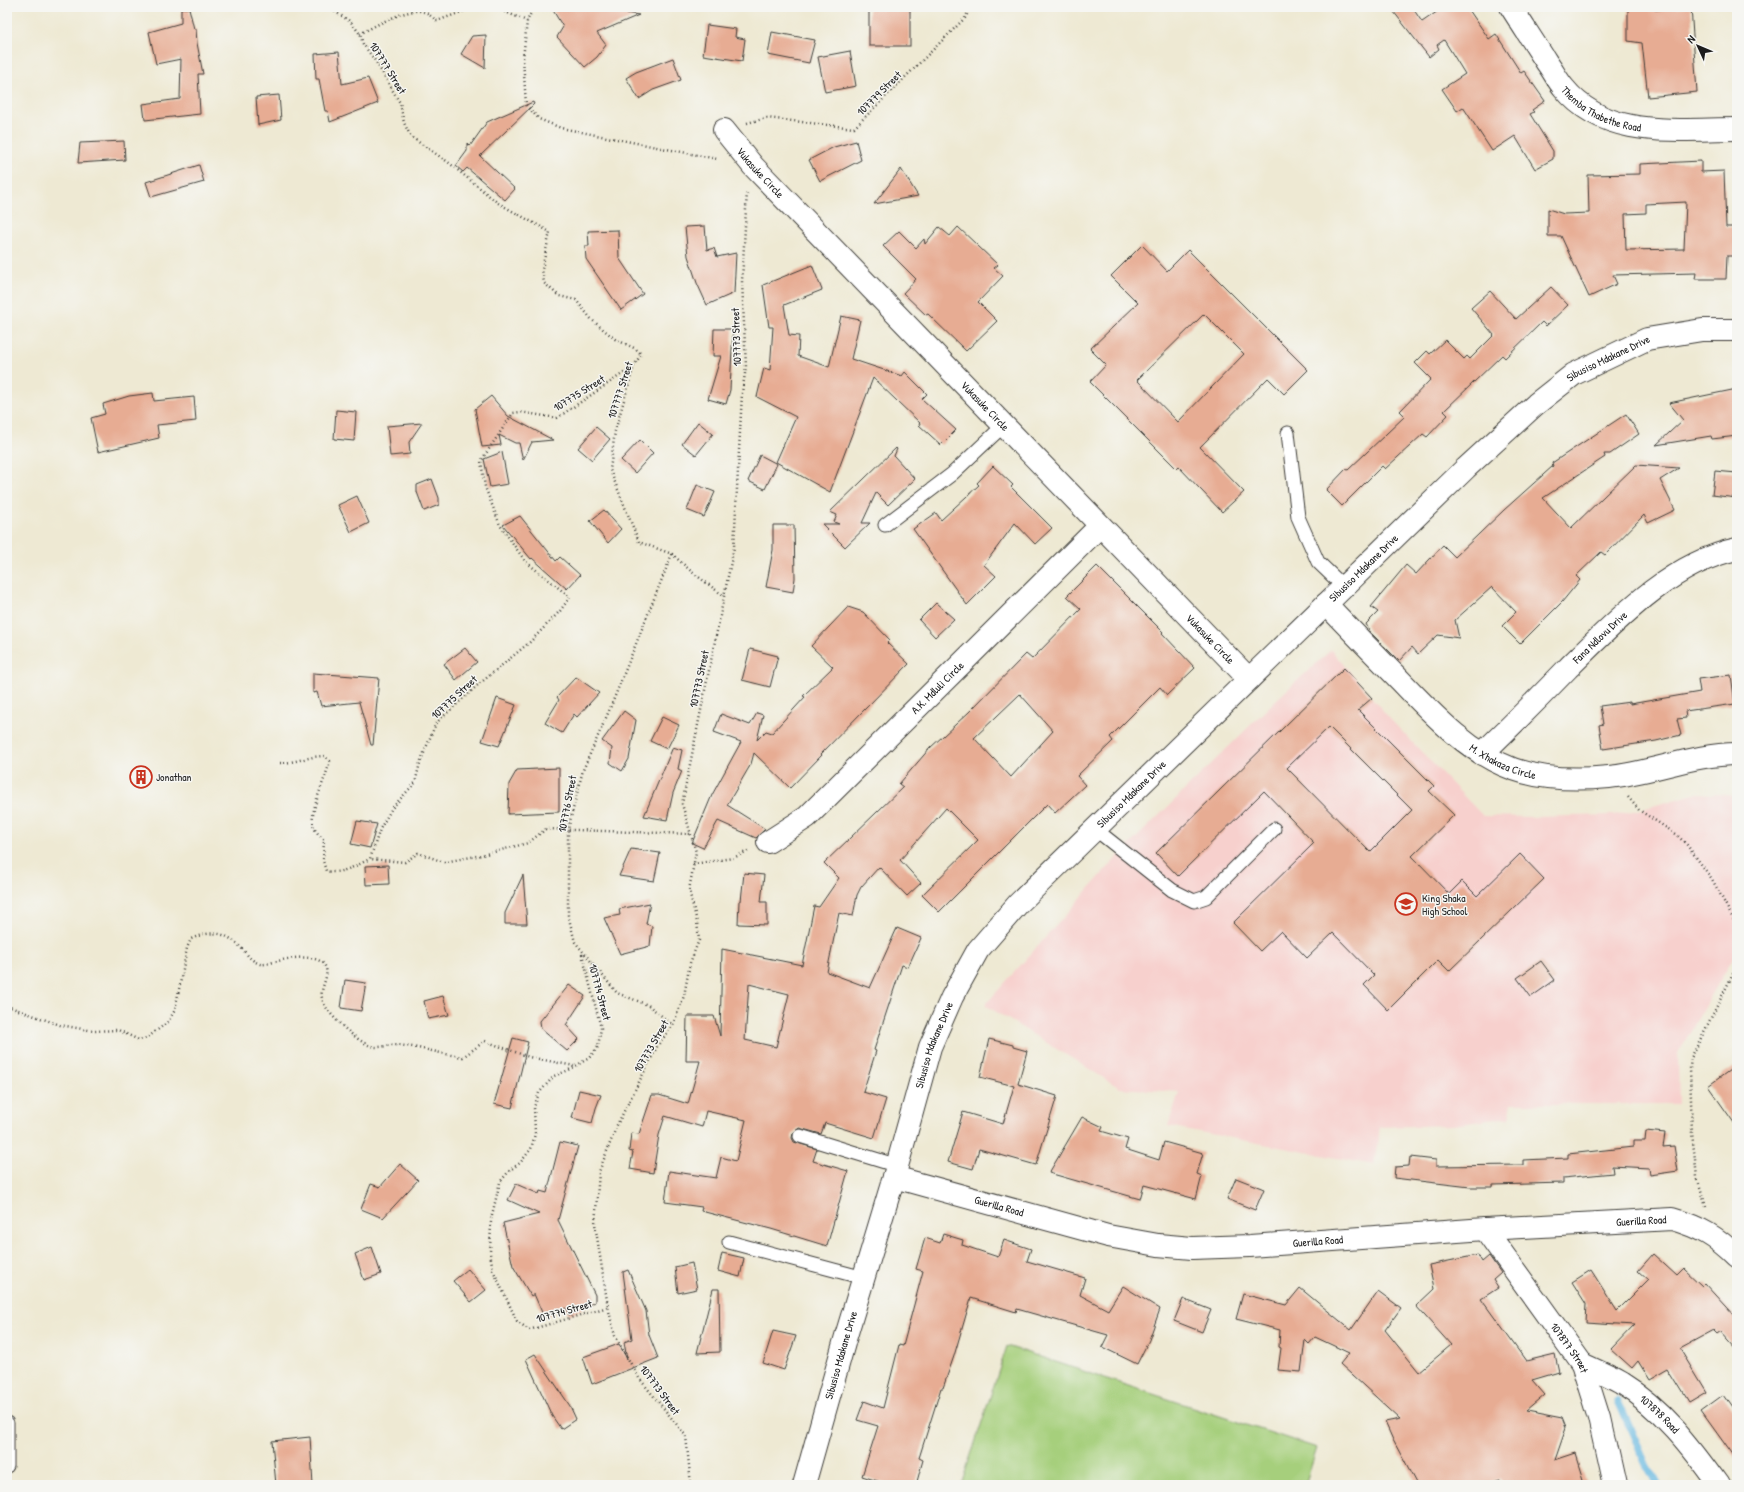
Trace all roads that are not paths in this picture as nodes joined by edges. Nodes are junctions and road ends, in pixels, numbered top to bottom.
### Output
1 (1511, 7) edge
2 (1737, 129) edge
3 (724, 130) road end
4 (1737, 330) edge
5 (1004, 425) junction
6 (1288, 434) dead end
7 (885, 525) dead end
8 (1100, 526) junction
9 (1737, 549) edge
10 (1344, 588) junction
11 (1326, 604) junction
12 (1250, 679) junction
13 (1482, 754) junction
14 (1737, 754) edge
15 (1095, 829) junction
16 (1274, 829) dead end
17 (768, 842) road end
18 (800, 1136) dead end
19 (896, 1171) junction
20 (1485, 1229) junction
21 (729, 1242) dead end
22 (1737, 1257) edge
23 (864, 1278) junction
24 (1582, 1364) junction
25 (7, 1423) edge
26 (7, 1466) edge
27 (804, 1485) edge
28 (1614, 1485) edge
29 (1719, 1485) edge

1 - 2 street, Themba Thabethe Road
3 - 5 street, Vukasuke Circle
4 - 10 street, Sibusiso Mdakane Drive
5 - 7 lane
5 - 8 street, Vukasuke Circle
6 - 10 lane
8 - 12 street, Vukasuke Circle
8 - 17 street, A.K. Mdluli Circle
9 - 13 street, Fana Ndlovu Drive
10 - 11 street, Sibusiso Mdakane Drive
11 - 12 street, Sibusiso Mdakane Drive
11 - 13 street, M. Xhakaza Circle
12 - 15 street, Sibusiso Mdakane Drive
13 - 14 street, M. Xhakaza Circle
15 - 16 lane
15 - 19 street, Sibusiso Mdakane Drive
18 - 19 lane
19 - 20 street, Guerilla Road
19 - 23 street, Sibusiso Mdakane Drive
20 - 22 street, Guerilla Road
20 - 24 street, 107877 Street
21 - 23 lane
23 - 27 street, Sibusiso Mdakane Drive
24 - 28 street, 107877 Street
24 - 29 street, 107878 Road
25 - 26 lane

